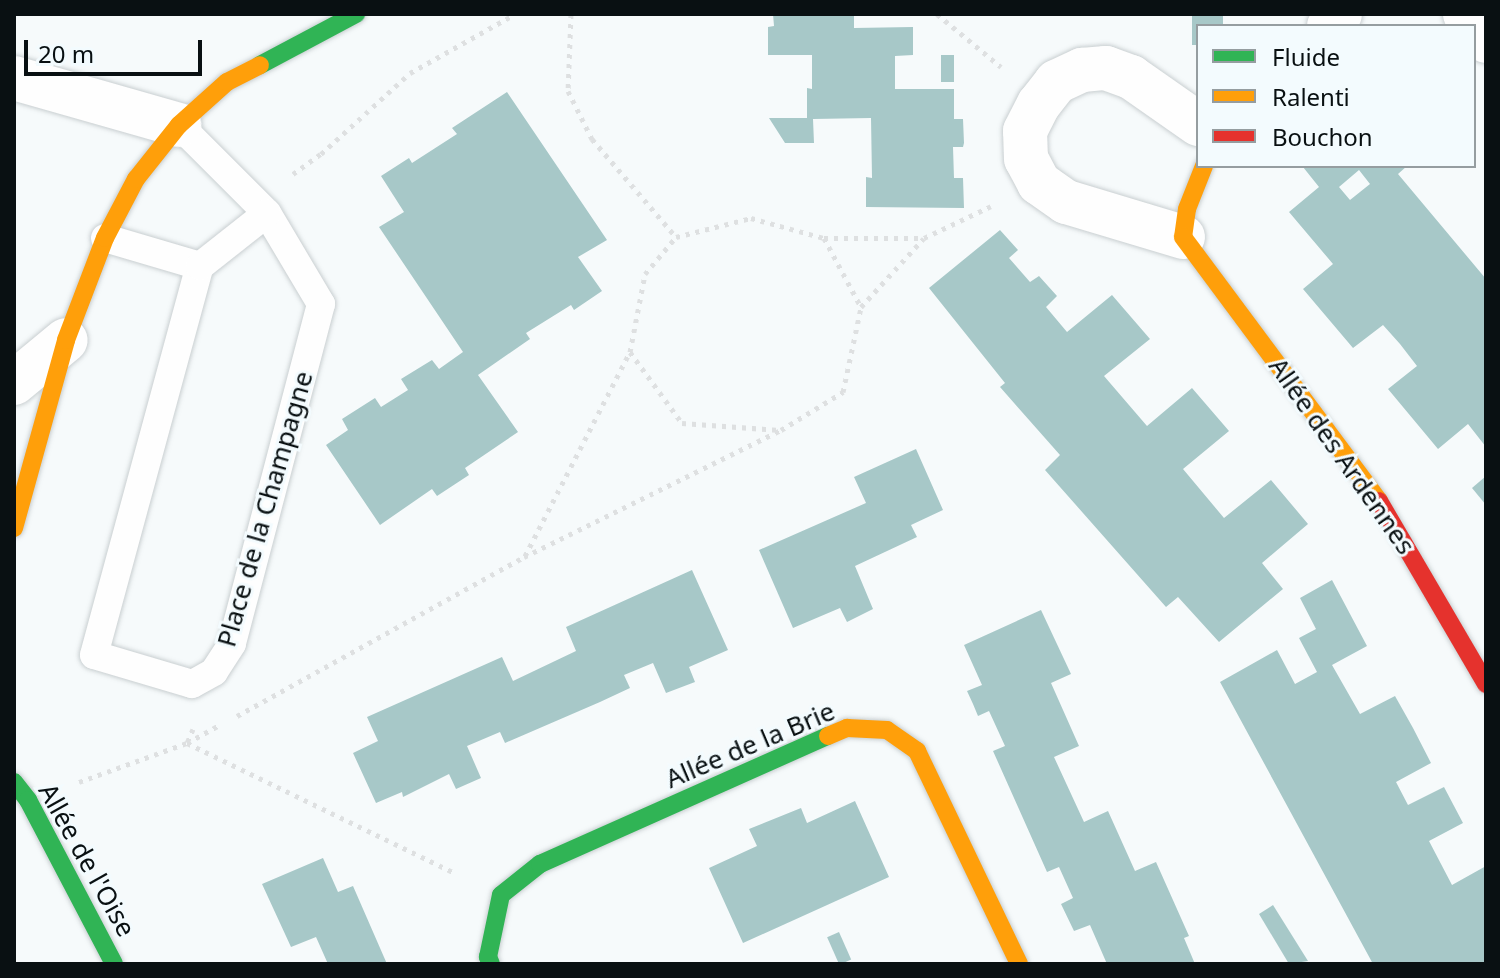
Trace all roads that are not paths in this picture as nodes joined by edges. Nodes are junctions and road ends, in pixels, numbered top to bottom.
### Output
1 (356, 14) edge
2 (14, 78) edge
3 (1196, 123) edge
4 (179, 125) junction
5 (1203, 168) edge
6 (260, 207) junction
7 (1183, 237) junction
8 (105, 238) junction
9 (200, 266) junction
10 (66, 340) junction
11 (14, 383) edge
12 (16, 511) edge
13 (1486, 684) edge
14 (14, 782) edge
15 (114, 964) edge
16 (491, 964) edge
17 (1019, 964) edge

1 - 4 street
2 - 4 street
3 - 7 street
4 - 6 lane, Place de la Champagne
4 - 8 street
5 - 7 street
6 - 9 lane
6 - 9 lane, Place de la Champagne
7 - 13 street, Allée des Ardennes
8 - 9 lane
8 - 10 street
10 - 11 street
10 - 12 street
14 - 15 street, Allée de l'Oise
16 - 17 street, Allée de la Brie

